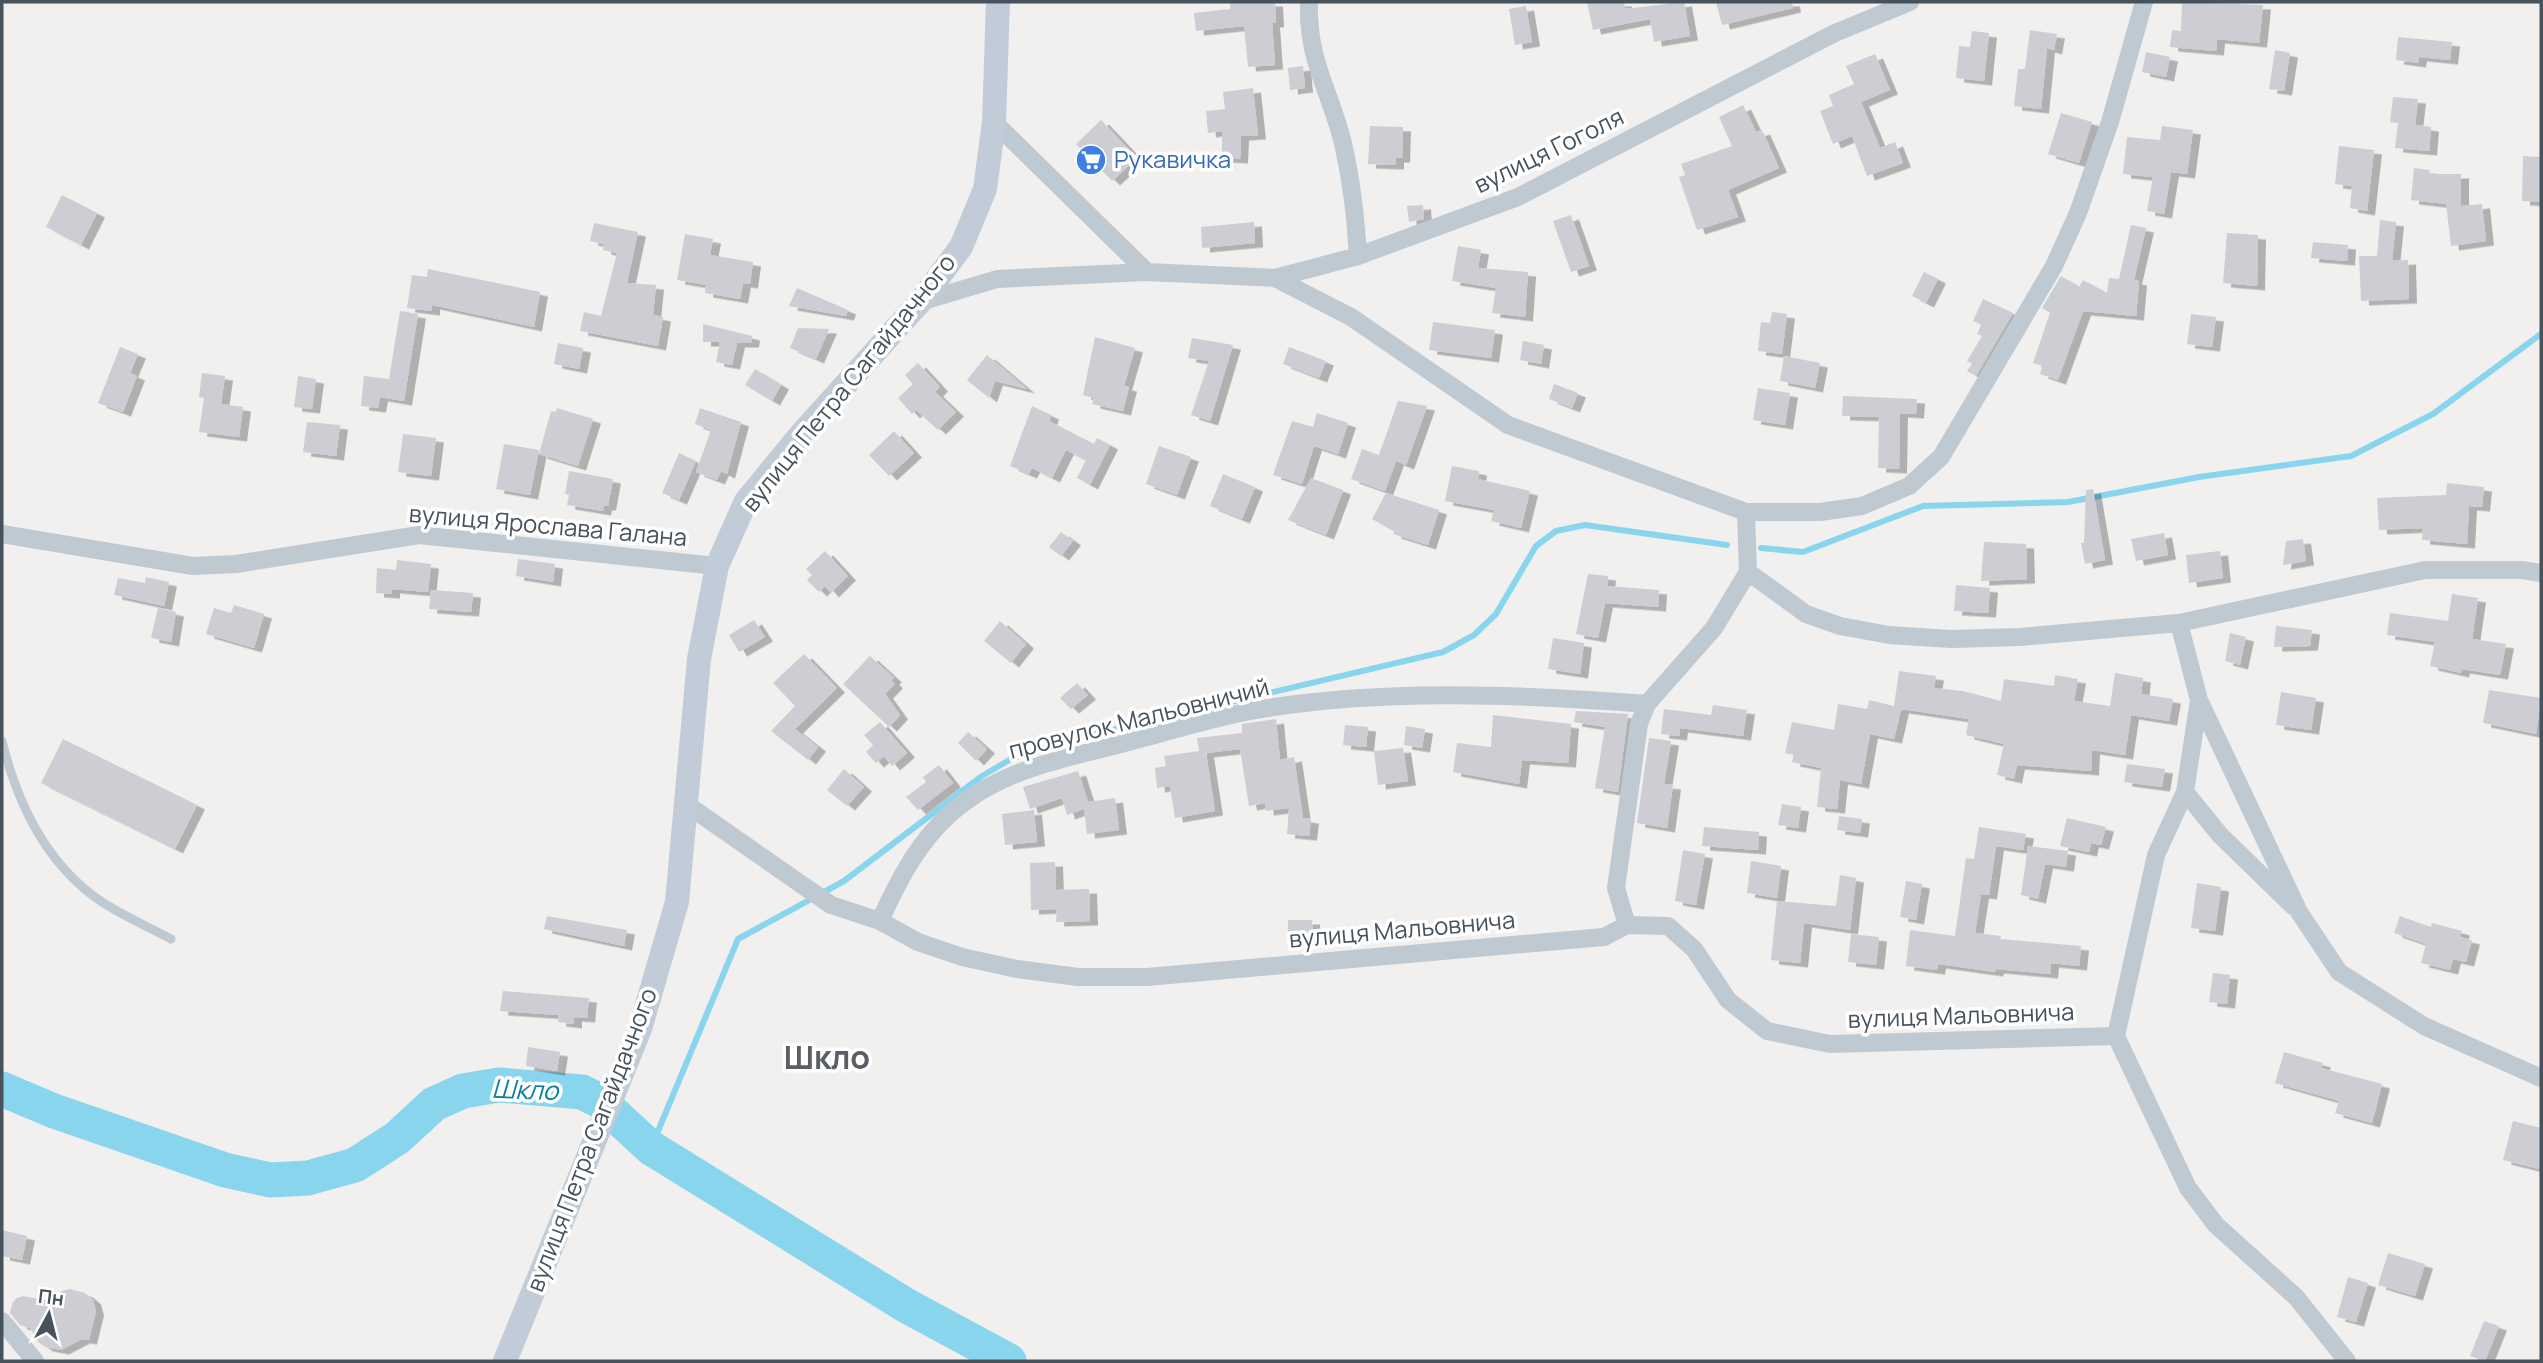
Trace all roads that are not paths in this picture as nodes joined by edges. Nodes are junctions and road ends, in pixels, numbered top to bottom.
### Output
1 (998, 2) edge
2 (1309, 2) edge
3 (1910, 2) edge
4 (2144, 2) edge
5 (994, 122) junction
6 (1358, 256) junction
7 (1147, 272) junction
8 (1275, 278) junction
9 (920, 302) junction
10 (1746, 512) junction
11 (2, 534) edge
12 (718, 566) junction
13 (1748, 572) junction
14 (2541, 573) edge
15 (2179, 623) junction
16 (2199, 700) junction
17 (1647, 704) junction
18 (2, 741) edge
19 (2185, 792) junction
20 (686, 804) junction
21 (2299, 912) junction
22 (880, 921) junction
23 (1627, 925) junction
24 (171, 939) dead end
25 (2116, 1036) junction
26 (2541, 1078) edge
27 (2, 1321) edge
28 (35, 1361) edge
29 (505, 1361) edge
30 (2347, 1361) edge

1 - 5 street, вулиця Петра Сагайдачного
2 - 6 street
3 - 6 street, вулиця Гоголя
4 - 10 street
5 - 7 street
5 - 9 street, вулиця Петра Сагайдачного
6 - 8 street, вулиця Гоголя
7 - 8 street, вулиця Гоголя
7 - 9 street, вулиця Гоголя
8 - 10 street
9 - 12 street, вулиця Петра Сагайдачного
10 - 13 street
11 - 12 street, вулиця Ярослава Галана
12 - 20 street, вулиця Петра Сагайдачного
13 - 15 street
13 - 17 street
14 - 15 street
15 - 16 street
16 - 19 street
16 - 21 street
17 - 22 street, провулок Мальовничий
17 - 23 street
18 - 24 lane
19 - 21 street
19 - 25 street
20 - 22 street, вулиця Мальовнича
20 - 29 street, вулиця Петра Сагайдачного
21 - 26 street
22 - 23 street, вулиця Мальовнича
23 - 25 street, вулиця Мальовнича
25 - 30 street
27 - 28 street

